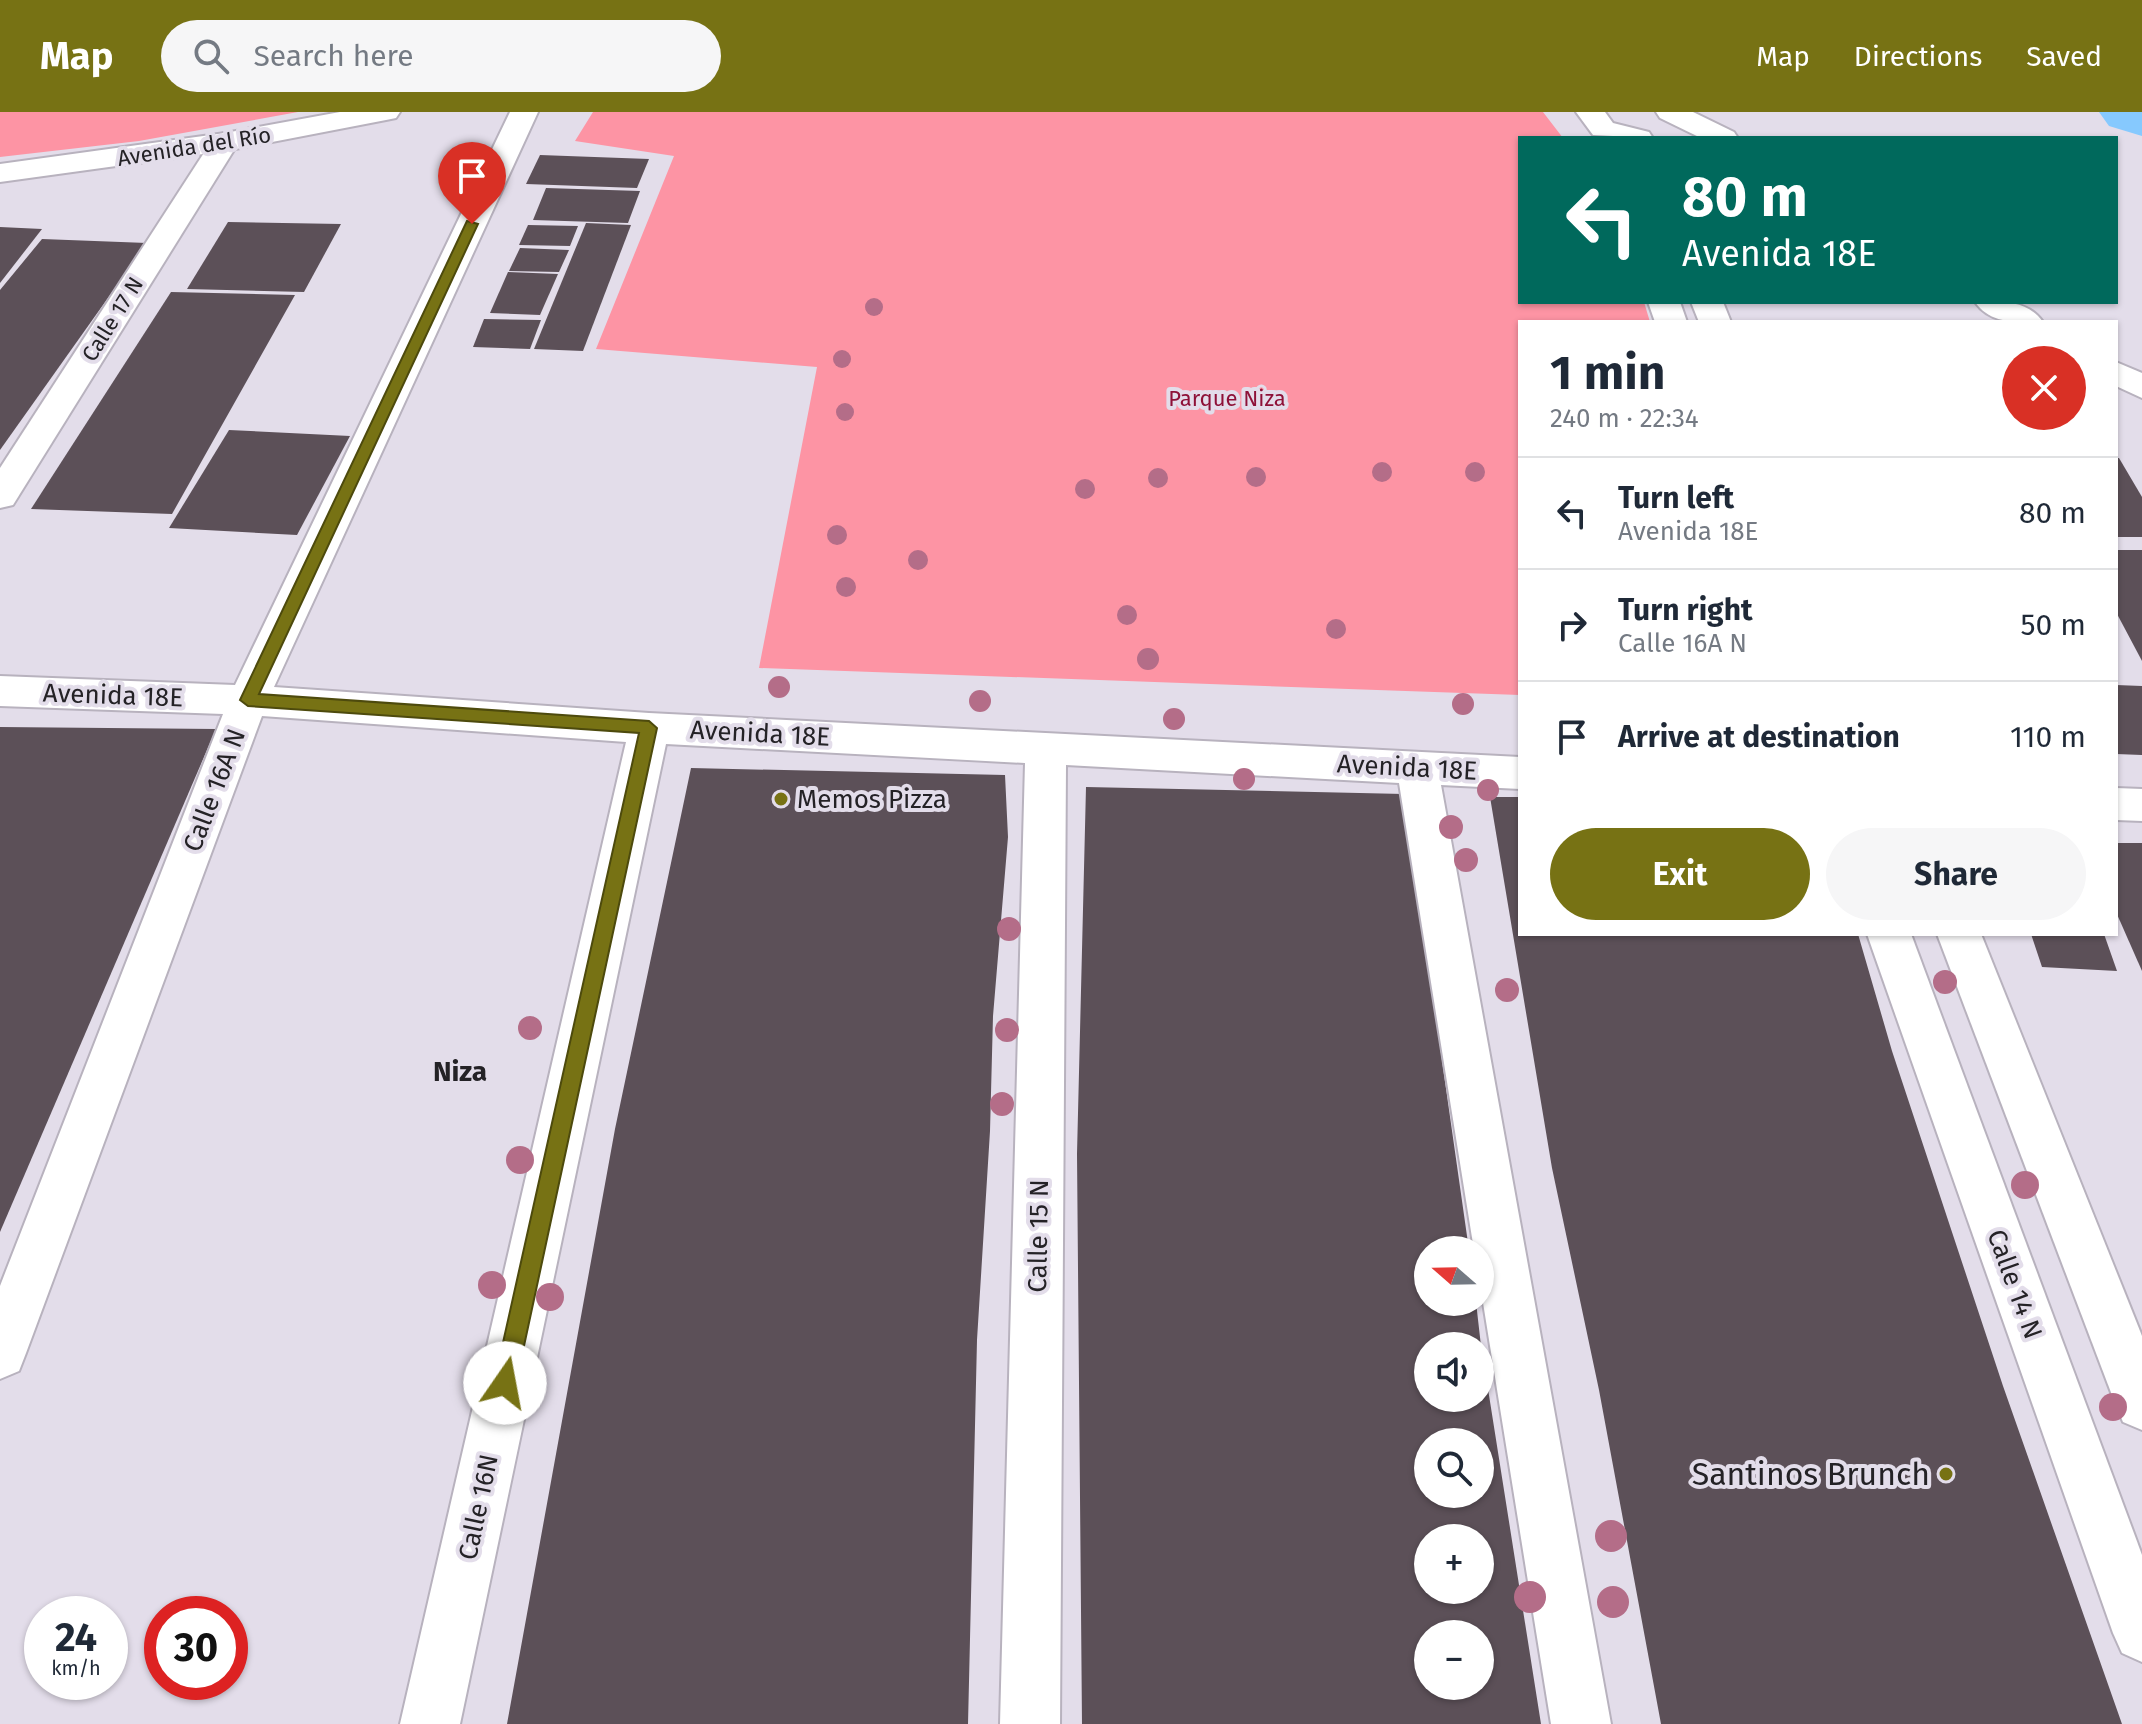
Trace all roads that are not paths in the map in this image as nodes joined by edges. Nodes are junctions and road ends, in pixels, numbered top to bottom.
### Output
1 (386, 112) edge
2 (524, 112) edge
3 (1669, 112) edge
4 (1595, 121) edge
5 (1635, 136) edge
6 (1646, 136) edge
7 (1720, 136) edge
8 (225, 142) junction
9 (0, 173) edge
10 (1995, 304) edge
11 (2023, 320) edge
12 (2118, 373) edge
13 (2142, 387) edge
14 (0, 496) edge
15 (0, 691) edge
16 (248, 700) junction
17 (649, 728) junction
18 (1046, 748) junction
19 (1417, 768) junction
20 (1518, 773) edge
21 (2118, 804) edge
22 (2142, 805) edge
23 (1890, 936) edge
24 (1960, 936) edge
25 (0, 1353) edge
26 (2142, 1403) edge
27 (2142, 1633) edge
28 (430, 1724) edge
29 (1030, 1724) edge
30 (1581, 1724) edge

1 - 8 street, Avenida del Río
2 - 16 street, Calle 16A N
3 - 6 street
3 - 7 street
4 - 5 street
8 - 9 street, Avenida del Río
8 - 14 street, Calle 17 N
10 - 11 street
12 - 13 street
15 - 16 street, Avenida 18E
16 - 17 street, Avenida 18E
16 - 25 street, Calle 16A N
17 - 18 street, Avenida 18E
17 - 28 street, Calle 16N
18 - 19 street, Avenida 18E
18 - 29 street, Calle 15 N
19 - 20 street, Avenida 18E
19 - 30 street
21 - 22 street
23 - 27 street, Calle 14 N
24 - 26 street

